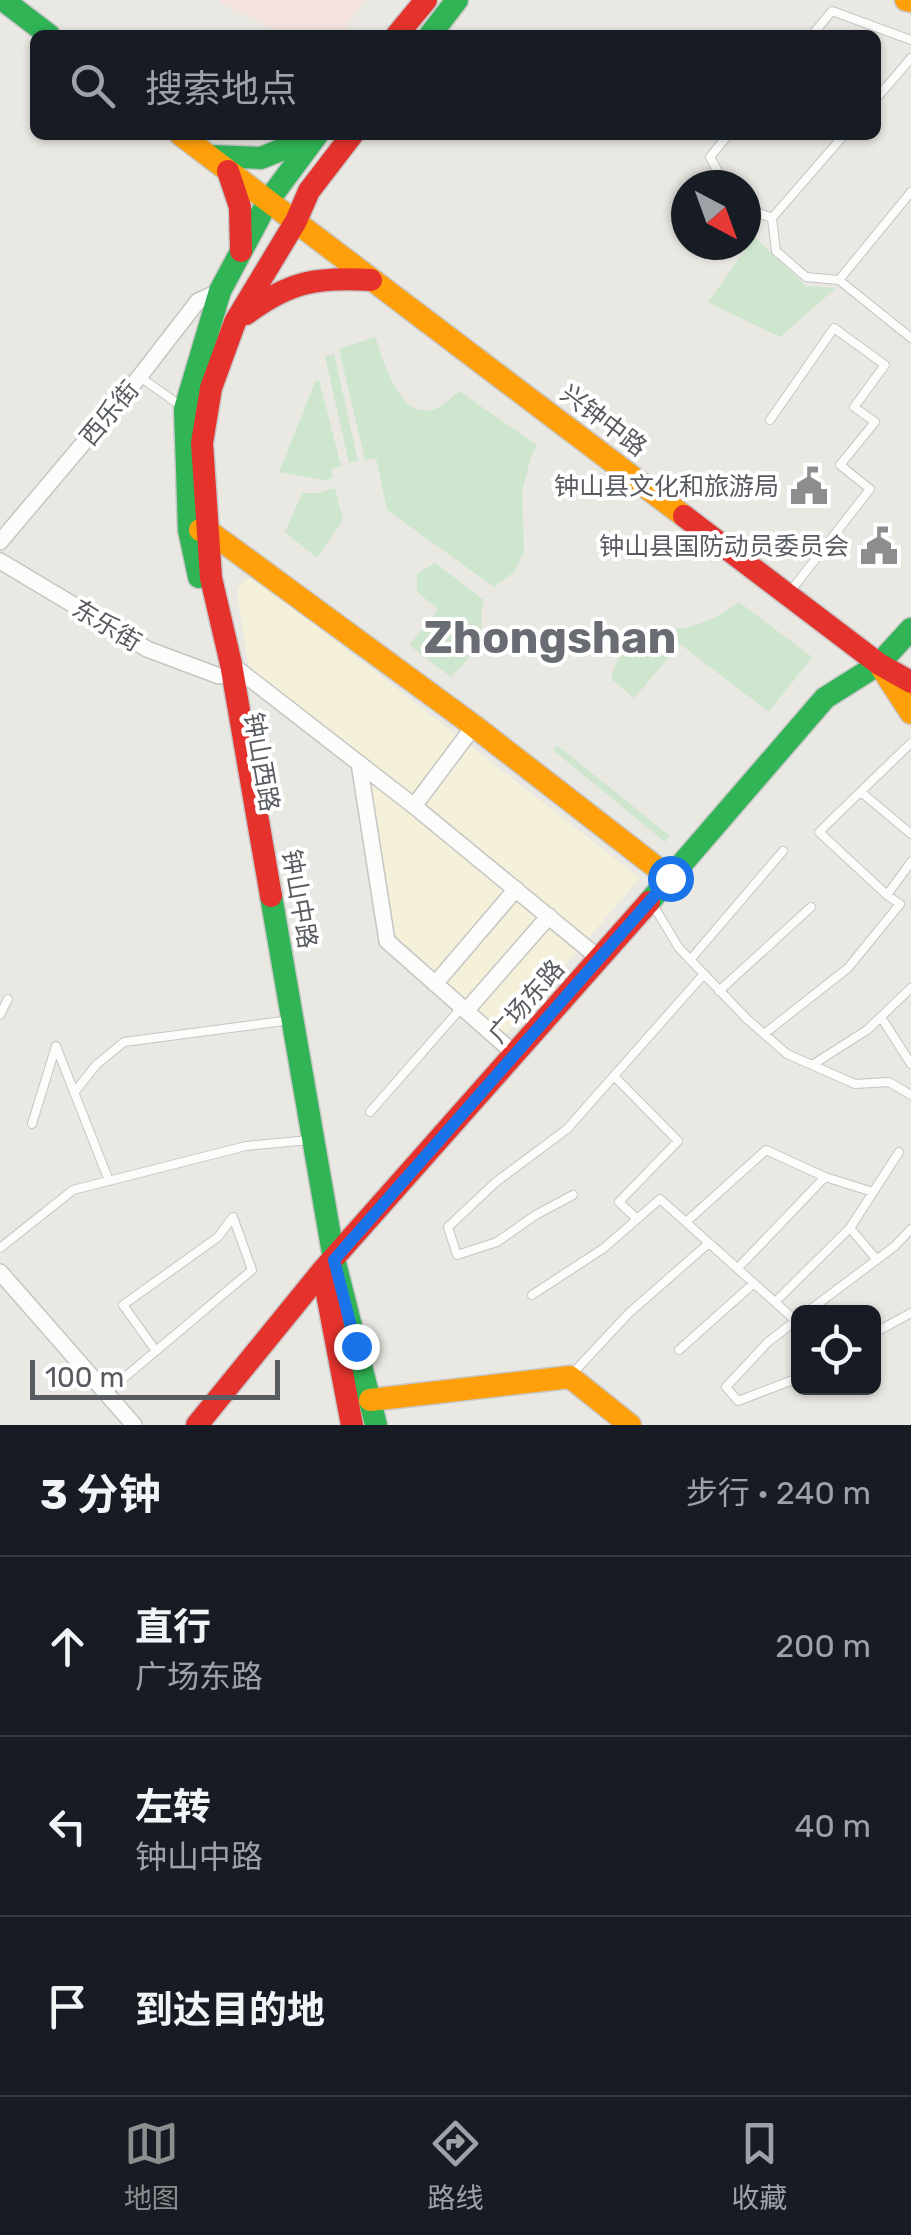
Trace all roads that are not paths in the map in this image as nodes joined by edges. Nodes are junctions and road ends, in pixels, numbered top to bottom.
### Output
1 (4, 0) edge
2 (426, 0) edge
3 (457, 0) edge
4 (43, 30) edge
5 (402, 30) edge
6 (434, 30) edge
7 (816, 30) edge
8 (911, 40) edge
9 (911, 58) edge
10 (881, 93) edge
11 (187, 140) edge
12 (307, 140) edge
13 (312, 140) edge
14 (348, 140) edge
15 (724, 140) edge
16 (840, 140) edge
17 (208, 156) junction
18 (717, 170) edge
19 (228, 171) junction
20 (911, 192) edge
21 (268, 201) junction
22 (761, 214) edge
23 (772, 218) junction
24 (296, 221) junction
25 (241, 252) junction
26 (371, 280) junction
27 (839, 280) junction
28 (220, 291) junction
29 (235, 322) junction
30 (911, 338) edge
31 (140, 376) junction
32 (185, 409) junction
33 (770, 420) dead end
34 (205, 424) junction
35 (198, 530) junction
36 (0, 542) edge
37 (0, 561) edge
38 (789, 593) junction
39 (911, 629) edge
40 (879, 664) junction
41 (225, 670) junction
42 (911, 682) edge
43 (911, 713) edge
44 (474, 726) junction
45 (911, 743) edge
46 (359, 763) junction
47 (861, 792) junction
48 (414, 806) junction
49 (911, 834) edge
50 (782, 850) dead end
51 (911, 862) edge
52 (670, 878) junction
53 (516, 889) junction
54 (887, 895) junction
55 (650, 901) junction
56 (810, 908) dead end
57 (548, 916) junction
58 (600, 959) junction
59 (690, 960) junction
60 (704, 974) junction
61 (435, 984) junction
62 (911, 988) edge
63 (719, 990) junction
64 (8, 999) dead end
65 (464, 1009) junction
66 (0, 1015) edge
67 (880, 1017) junction
68 (286, 1020) junction
69 (764, 1034) junction
70 (516, 1055) junction
71 (911, 1064) edge
72 (812, 1065) junction
73 (614, 1076) junction
74 (74, 1093) junction
75 (911, 1095) edge
76 (370, 1112) dead end
77 (32, 1124) dead end
78 (307, 1140) junction
79 (898, 1152) dead end
80 (825, 1177) junction
81 (110, 1180) junction
82 (873, 1192) junction
83 (573, 1195) dead end
84 (636, 1219) junction
85 (686, 1222) junction
86 (850, 1228) junction
87 (911, 1229) edge
88 (709, 1243) junction
89 (0, 1248) edge
90 (877, 1260) junction
91 (328, 1265) junction
92 (738, 1268) junction
93 (0, 1272) edge
94 (754, 1283) junction
95 (532, 1295) dead end
96 (775, 1302) junction
97 (816, 1305) edge
98 (911, 1313) edge
99 (791, 1315) edge
100 (791, 1325) edge
101 (881, 1329) edge
102 (156, 1350) junction
103 (679, 1350) dead end
104 (570, 1377) junction
105 (791, 1381) edge
106 (106, 1393) junction
107 (370, 1400) junction
108 (206, 1422) edge
109 (134, 1425) edge
110 (352, 1425) edge
111 (376, 1425) edge
112 (630, 1425) edge

1 - 4 main road
2 - 5 main road
3 - 6 main road
7 - 8 lane
9 - 10 lane
11 - 17 main road, 兴钟中路
12 - 17 main road
13 - 21 main road
14 - 24 main road
15 - 18 lane
16 - 23 lane
17 - 19 main road, 兴钟中路
19 - 21 main road, 兴钟中路
19 - 25 main road
20 - 27 lane
21 - 24 main road, 兴钟中路
21 - 25 main road
22 - 23 lane
23 - 27 lane
24 - 26 main road, 兴钟中路
24 - 29 main road
25 - 28 main road
26 - 29 main road
26 - 38 main road, 兴钟中路
27 - 30 lane
28 - 31 street, 西乐街
28 - 32 main road
29 - 34 main road
31 - 32 lane
31 - 36 street, 西乐街
32 - 34 lane
32 - 35 main road
33 - 38 lane
34 - 35 main road
35 - 41 main road
35 - 44 main road
37 - 41 street, 东乐街
38 - 40 main road, 兴钟中路
39 - 40 main road, 广场东路
40 - 42 main road, 兴钟中路
40 - 43 main road, 兴钟中路
40 - 52 main road, 广场东路
41 - 46 street, 东乐街
41 - 68 main road, 钟山西路
44 - 48 street
44 - 52 main road
45 - 47 lane
46 - 48 street, 东乐街
46 - 61 street
47 - 49 lane
47 - 54 lane
48 - 53 street, 东乐街
50 - 59 lane
51 - 54 lane
52 - 55 main road, 广场东路
53 - 57 street, 东乐街
53 - 61 street
54 - 69 lane
55 - 58 main road, 广场东路
55 - 59 lane
56 - 63 lane
57 - 58 street, 东乐街
57 - 65 street
58 - 70 main road, 广场东路
59 - 60 lane
60 - 63 lane
60 - 73 lane
61 - 65 street
62 - 67 lane
63 - 69 lane
64 - 66 lane
65 - 70 street
65 - 76 lane
67 - 71 lane
67 - 72 lane
68 - 74 lane
68 - 78 main road, 钟山西路
69 - 72 lane
70 - 91 main road, 广场东路
72 - 75 lane
73 - 83 lane
73 - 84 lane
74 - 77 lane
74 - 81 lane
78 - 81 lane
78 - 91 main road
79 - 82 lane
80 - 82 lane
80 - 85 lane
80 - 92 lane
81 - 89 lane
82 - 86 lane
84 - 85 lane
84 - 95 lane
85 - 88 lane
86 - 90 lane
86 - 96 lane
87 - 90 lane
88 - 92 lane
88 - 104 lane
90 - 97 lane
91 - 107 main road
91 - 108 main road, 广场东路
91 - 110 main road
92 - 94 lane
93 - 106 street
94 - 96 lane
94 - 103 lane
96 - 99 lane
98 - 101 lane
100 - 105 lane
102 - 102 lane
102 - 106 lane
104 - 107 main road
104 - 112 main road
106 - 109 street
107 - 111 main road

